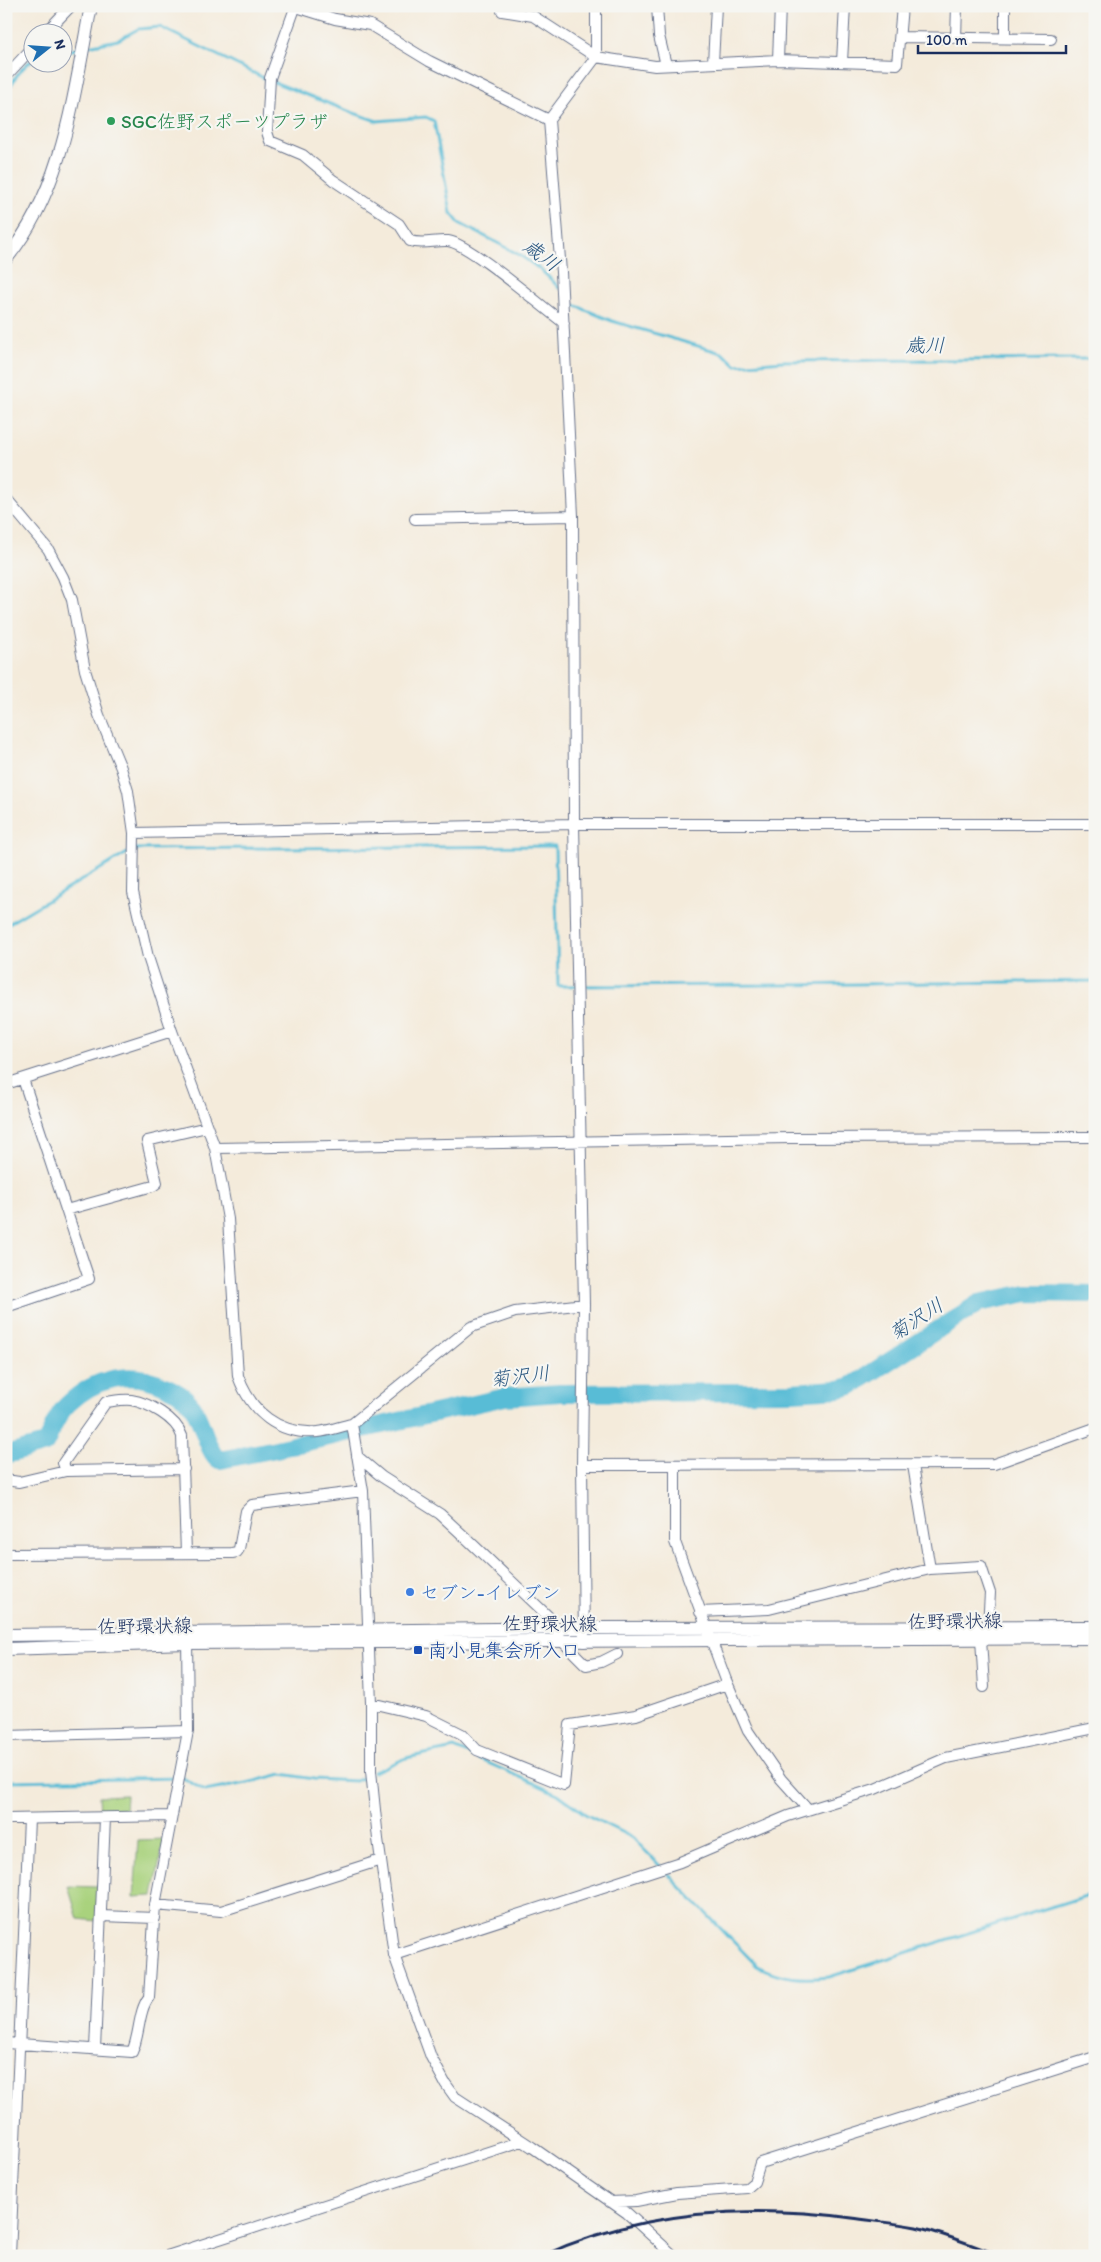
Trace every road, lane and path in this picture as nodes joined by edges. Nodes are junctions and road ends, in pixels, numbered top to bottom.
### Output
1 (71, 6) edge
2 (91, 6) edge
3 (503, 6) edge
4 (596, 6) edge
5 (658, 6) edge
6 (716, 6) edge
7 (780, 6) edge
8 (845, 6) edge
9 (902, 6) edge
10 (957, 6) edge
11 (1005, 6) edge
12 (294, 7) edge
13 (56, 22) edge
14 (900, 37) junction
15 (956, 38) junction
16 (1005, 38) junction
17 (1051, 39) dead end
18 (596, 57) junction
19 (22, 59) edge
20 (778, 60) junction
21 (842, 62) junction
22 (713, 63) junction
23 (666, 65) junction
24 (6, 76) edge
25 (549, 120) junction
26 (6, 259) edge
27 (564, 323) junction
28 (6, 499) edge
29 (573, 516) junction
30 (416, 519) dead end
31 (574, 824) junction
32 (1095, 824) edge
33 (134, 833) junction
34 (172, 1031) junction
35 (23, 1079) junction
36 (6, 1084) edge
37 (207, 1127) junction
38 (1095, 1137) edge
39 (580, 1143) junction
40 (216, 1148) junction
41 (66, 1210) junction
42 (584, 1304) junction
43 (6, 1307) edge
44 (352, 1424) junction
45 (1095, 1428) edge
46 (357, 1456) junction
47 (675, 1465) junction
48 (912, 1465) junction
49 (582, 1466) junction
50 (184, 1469) junction
51 (66, 1470) junction
52 (6, 1480) edge
53 (363, 1491) junction
54 (186, 1553) junction
55 (6, 1554) edge
56 (930, 1569) junction
57 (700, 1612) junction
58 (988, 1627) junction
59 (1095, 1627) edge
60 (584, 1628) junction
61 (555, 1629) junction
62 (706, 1629) junction
63 (6, 1636) edge
64 (369, 1636) junction
65 (187, 1638) junction
66 (1095, 1638) edge
67 (981, 1639) junction
68 (712, 1641) junction
69 (563, 1642) junction
70 (584, 1642) junction
71 (6, 1649) edge
72 (618, 1654) dead end
73 (728, 1684) junction
74 (984, 1686) dead end
75 (371, 1703) junction
76 (1095, 1728) edge
77 (188, 1731) junction
78 (6, 1736) edge
79 (808, 1809) junction
80 (172, 1816) junction
81 (105, 1818) junction
82 (6, 1819) edge
83 (29, 1819) junction
84 (381, 1860) junction
85 (155, 1905) junction
86 (101, 1916) junction
87 (155, 1918) junction
88 (394, 1955) junction
89 (6, 2043) edge
90 (19, 2043) junction
91 (95, 2049) junction
92 (1095, 2057) edge
93 (522, 2142) junction
94 (610, 2202) junction
95 (10, 2256) edge
96 (167, 2256) edge
97 (674, 2256) edge

1 - 13 street
2 - 26 main road
3 - 18 street
4 - 18 street
5 - 23 street
6 - 22 street
7 - 20 street
8 - 21 street
9 - 14 street
10 - 15 street
11 - 16 street
12 - 25 street
12 - 27 street
14 - 15 street
14 - 21 street
15 - 16 street
16 - 17 street
18 - 23 street
18 - 25 street
19 - 24 street
20 - 21 street
20 - 22 street
22 - 23 street
25 - 27 street
27 - 29 street
28 - 33 street
29 - 30 street
29 - 31 street
31 - 32 street
31 - 33 street
31 - 39 street
33 - 34 street
34 - 35 street
34 - 37 street
35 - 36 street
35 - 41 street
37 - 40 street
37 - 41 street
38 - 39 street
39 - 40 street
39 - 42 street
40 - 44 street
41 - 43 street
42 - 44 street
42 - 49 street
44 - 46 street
45 - 48 street
46 - 53 street
46 - 61 street
47 - 48 street
47 - 49 street
47 - 57 street
48 - 56 street
49 - 60 street
50 - 51 street
50 - 51 street
50 - 54 street
51 - 52 street
53 - 54 street
53 - 64 street
54 - 55 street
56 - 57 street
56 - 58 street
57 - 62 street
58 - 59 main road, 佐野環状線
58 - 62 main road, 佐野環状線
58 - 67 street
60 - 61 main road, 佐野環状線
60 - 62 main road, 佐野環状線
60 - 70 street
61 - 64 main road, 佐野環状線
61 - 69 street
62 - 68 street
63 - 65 main road, 佐野環状線
64 - 65 main road, 佐野環状線
64 - 69 main road, 佐野環状線
64 - 75 street
65 - 71 main road, 佐野環状線
65 - 77 street
66 - 67 main road, 佐野環状線
67 - 68 main road, 佐野環状線
67 - 74 street
68 - 70 main road, 佐野環状線
68 - 73 street
69 - 70 main road, 佐野環状線
69 - 72 street
73 - 75 street
73 - 79 street
75 - 84 street
76 - 79 street
77 - 78 street
77 - 80 street
79 - 88 street
80 - 81 street
80 - 85 street
81 - 83 street
81 - 86 street
82 - 83 street
83 - 90 street
84 - 85 street
84 - 88 street
85 - 87 street
86 - 87 street
86 - 91 street
87 - 91 street
88 - 93 street
89 - 90 street
90 - 91 street
90 - 95 street
92 - 94 street
93 - 94 street
93 - 96 street
94 - 97 street

